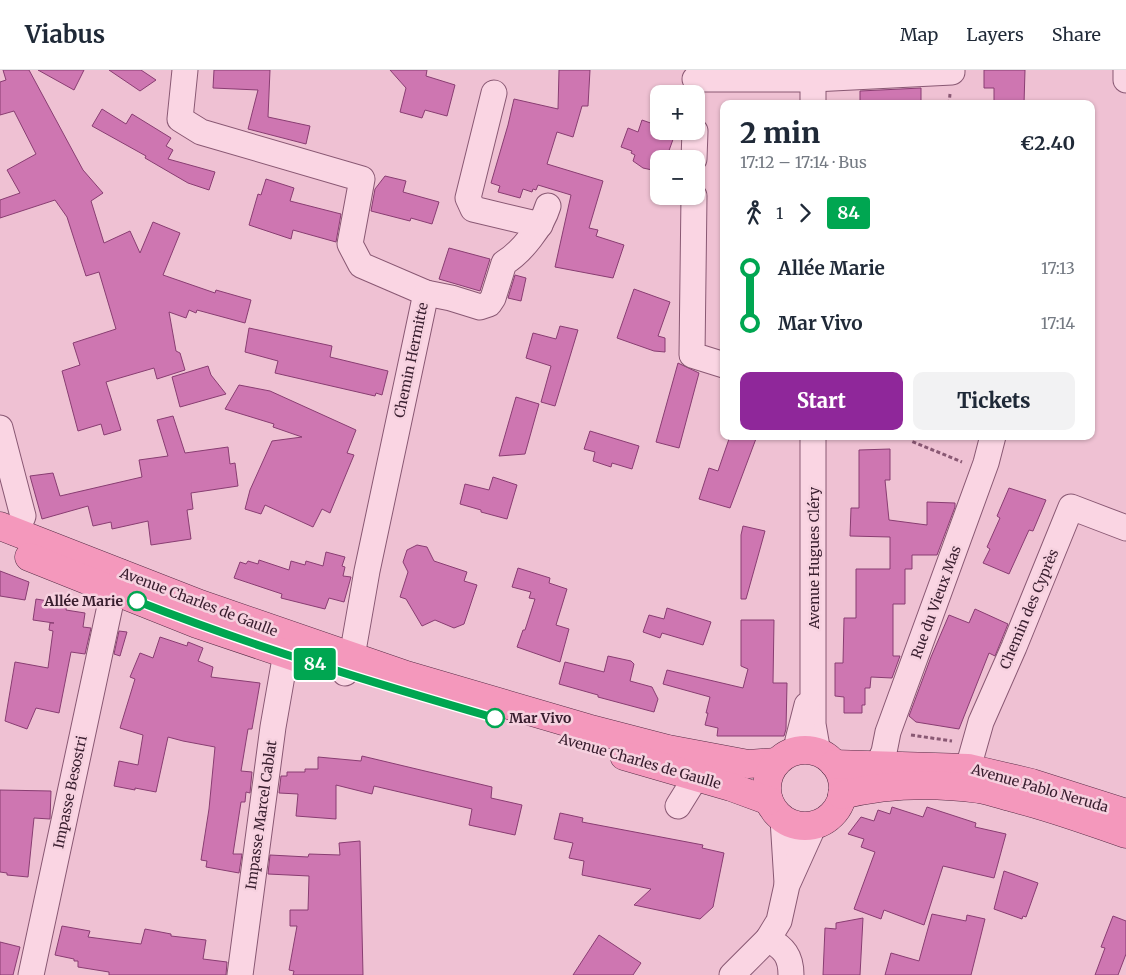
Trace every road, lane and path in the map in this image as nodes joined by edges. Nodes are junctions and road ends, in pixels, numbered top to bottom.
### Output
1 (185, 70) edge
2 (1126, 70) edge
3 (952, 71) edge
4 (813, 74) edge
5 (1126, 80) edge
6 (695, 81) edge
7 (494, 93) dead end
8 (813, 100) edge
9 (694, 205) edge
10 (426, 294) junction
11 (720, 364) edge
12 (0, 428) edge
13 (813, 440) edge
14 (911, 440) edge
15 (992, 440) edge
16 (983, 471) junction
17 (1126, 528) edge
18 (5, 535) edge
19 (114, 591) junction
20 (288, 645) junction
21 (348, 665) junction
22 (888, 732) junction
23 (584, 736) junction
24 (807, 758) junction
25 (877, 766) junction
26 (929, 766) junction
27 (968, 768) junction
28 (696, 777) junction
29 (842, 795) junction
30 (678, 806) dead end
31 (776, 810) junction
32 (1123, 818) edge
33 (814, 825) junction
34 (787, 885) junction
35 (768, 939) junction
36 (31, 975) edge
37 (240, 975) edge
38 (732, 975) edge
39 (791, 975) edge

1 - 10 street, Chemin Hermitte
2 - 5 street
3 - 4 street
4 - 6 street
4 - 8 street
7 - 10 street
9 - 11 street
10 - 21 street, Chemin Hermitte
12 - 18 street
13 - 24 street, Avenue Hugues Cléry
14 - 16 path
15 - 16 street, Rue du Vieux Mas
16 - 22 street, Rue du Vieux Mas
17 - 27 street, Chemin des Cyprès
18 - 19 main road, Avenue Charles de Gaulle
19 - 20 main road, Avenue Charles de Gaulle
19 - 36 street, Impasse Besostri
20 - 21 main road, Avenue Charles de Gaulle
20 - 37 street, Impasse Marcel Cablat
21 - 23 main road, Avenue Charles de Gaulle
22 - 25 street, Rue du Vieux Mas
22 - 26 street
23 - 24 main road, Avenue Charles de Gaulle
23 - 28 main road, Avenue Charles de Gaulle
24 - 25 main road, Avenue Pablo Neruda
24 - 29 main road
24 - 31 main road
25 - 26 main road, Avenue Pablo Neruda
26 - 27 main road, Avenue Pablo Neruda
27 - 32 main road, Avenue Pablo Neruda
28 - 30 street
28 - 31 main road, Avenue Charles de Gaulle
29 - 32 main road, Avenue Pablo Neruda
29 - 33 main road
31 - 33 main road
31 - 34 street
33 - 34 street
34 - 35 street
35 - 38 street
35 - 39 street

